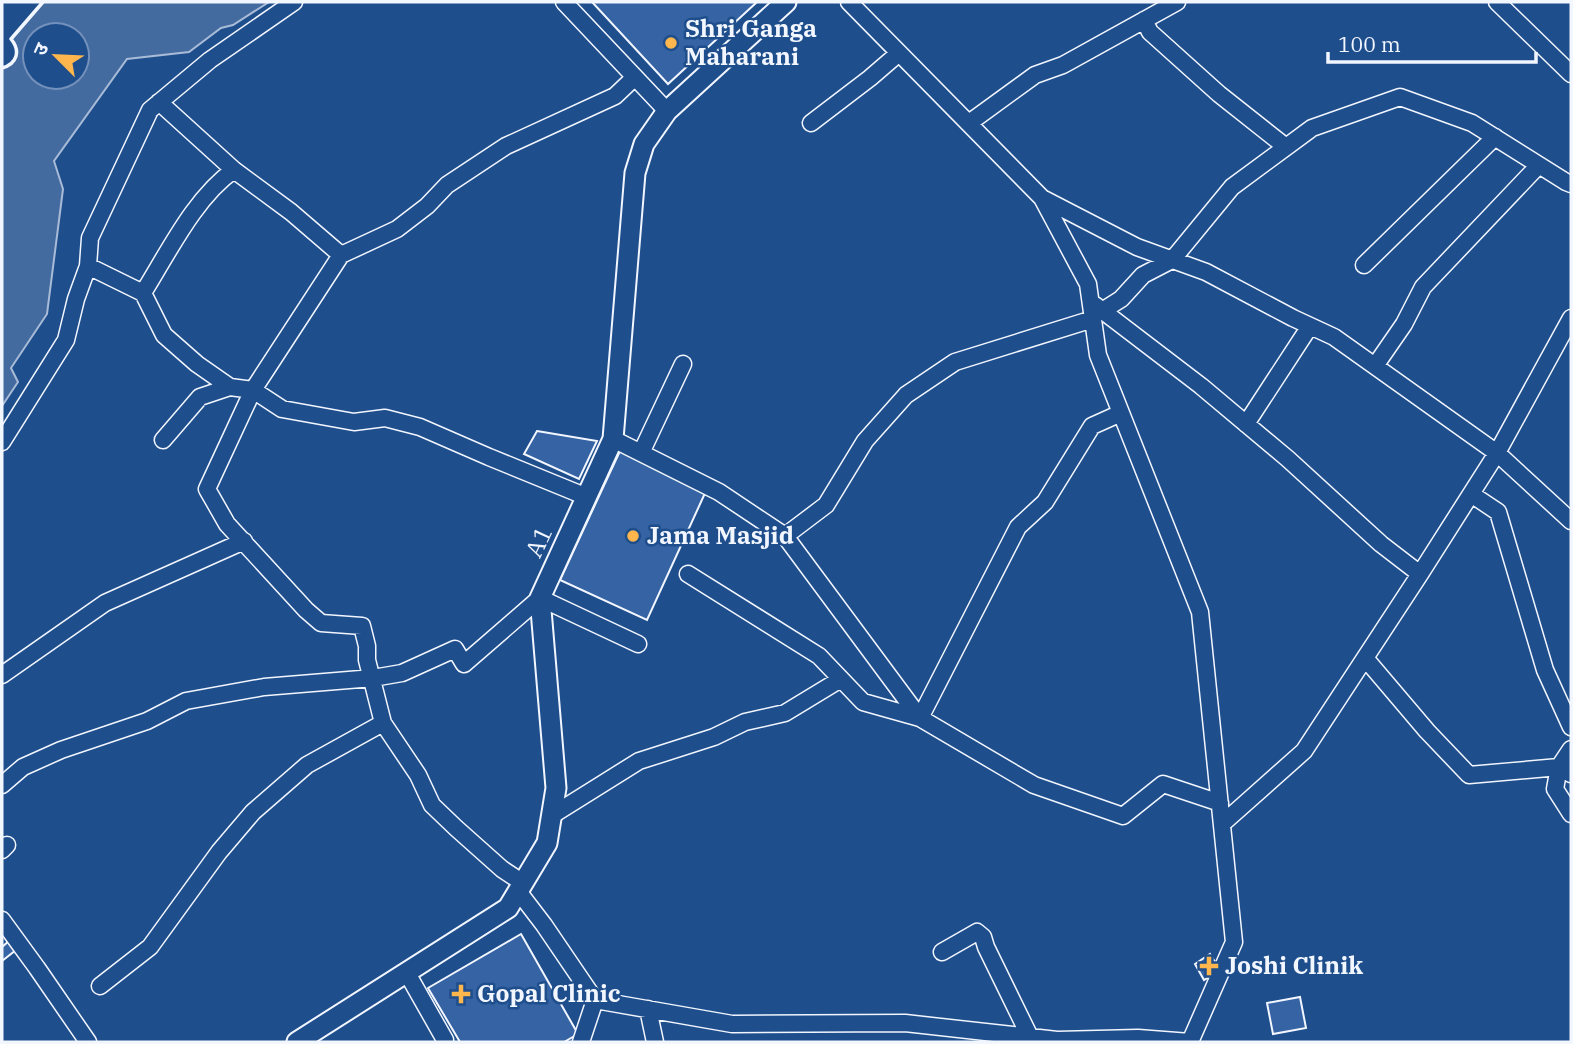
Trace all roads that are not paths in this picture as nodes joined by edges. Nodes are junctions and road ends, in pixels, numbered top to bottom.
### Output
1 (293, 2) edge
2 (564, 2) edge
3 (786, 2) edge
4 (849, 2) edge
5 (1177, 2) edge
6 (1497, 2) edge
7 (1144, 20) junction
8 (899, 52) junction
9 (1571, 74) edge
10 (635, 77) junction
11 (159, 102) junction
12 (667, 111) junction
13 (811, 122) dead end
14 (969, 123) junction
15 (1495, 137) junction
16 (1286, 147) junction
17 (1539, 165) junction
18 (234, 170) junction
19 (1571, 184) edge
20 (1042, 198) junction
21 (341, 255) junction
22 (1172, 260) junction
23 (1364, 265) dead end
24 (88, 266) junction
25 (144, 293) junction
26 (1095, 310) junction
27 (1571, 318) edge
28 (1310, 326) junction
29 (683, 364) dead end
30 (1375, 366) junction
31 (230, 387) junction
32 (253, 390) junction
33 (1121, 413) junction
34 (1246, 424) junction
35 (612, 439) junction
36 (163, 440) dead end
37 (2, 442) edge
38 (641, 453) junction
39 (1497, 453) junction
40 (1471, 494) junction
41 (587, 497) junction
42 (1571, 521) edge
43 (785, 536) junction
44 (244, 541) junction
45 (688, 574) dead end
46 (1420, 574) junction
47 (540, 598) junction
48 (638, 644) dead end
49 (1365, 658) junction
50 (2, 675) edge
51 (373, 678) junction
52 (841, 679) junction
53 (920, 718) junction
54 (383, 723) junction
55 (1571, 727) edge
56 (1571, 749) edge
57 (1565, 771) edge
58 (2, 785) edge
59 (1220, 803) junction
60 (1571, 814) edge
61 (551, 816) junction
62 (1222, 824) junction
63 (521, 887) junction
64 (2, 920) edge
65 (942, 951) dead end
66 (407, 973) junction
67 (100, 986) dead end
68 (595, 1000) junction
69 (648, 1009) junction
70 (1029, 1040) edge
71 (88, 1042) edge
72 (297, 1042) edge
73 (445, 1042) edge
74 (582, 1042) edge
75 (655, 1042) edge
76 (1190, 1042) edge

1 - 11 street
2 - 10 street
3 - 12 main road, A1
4 - 8 street
5 - 7 street
6 - 9 street
7 - 14 street
7 - 16 street
8 - 13 street
8 - 14 street
10 - 12 street
10 - 21 street
11 - 18 street
11 - 24 street
12 - 35 main road, A1
14 - 20 street
15 - 16 street
15 - 17 street
15 - 23 street
16 - 22 street
17 - 19 street
17 - 30 street
18 - 21 street
18 - 25 street
20 - 22 street
20 - 26 street
21 - 32 street
22 - 26 street
22 - 28 street
24 - 25 street
24 - 37 street
25 - 31 street
26 - 33 street
26 - 34 street
26 - 43 street
27 - 39 street
28 - 30 street
28 - 34 street
29 - 38 street
30 - 39 street
31 - 32 street
31 - 36 street
32 - 41 street
32 - 44 street
33 - 53 street
33 - 59 street
34 - 46 street
35 - 38 street
35 - 41 main road, A1
38 - 43 street
39 - 40 street
39 - 42 street
40 - 46 street
40 - 55 street
41 - 47 main road, A1
43 - 53 street
44 - 50 street
44 - 51 street
45 - 52 street
46 - 49 street
47 - 48 street
47 - 51 street
47 - 61 main road, A1
49 - 57 street
49 - 62 street
51 - 54 street
51 - 58 street
52 - 53 street
52 - 61 street
53 - 59 street
54 - 63 street
54 - 67 street
56 - 57 street
57 - 60 street
59 - 62 street
61 - 63 main road, A1
62 - 76 street
63 - 66 main road, A1
63 - 68 street
64 - 71 street
65 - 70 street
66 - 72 main road, A1
66 - 73 street
68 - 69 street
68 - 74 street
69 - 70 street
69 - 75 street
70 - 76 street

